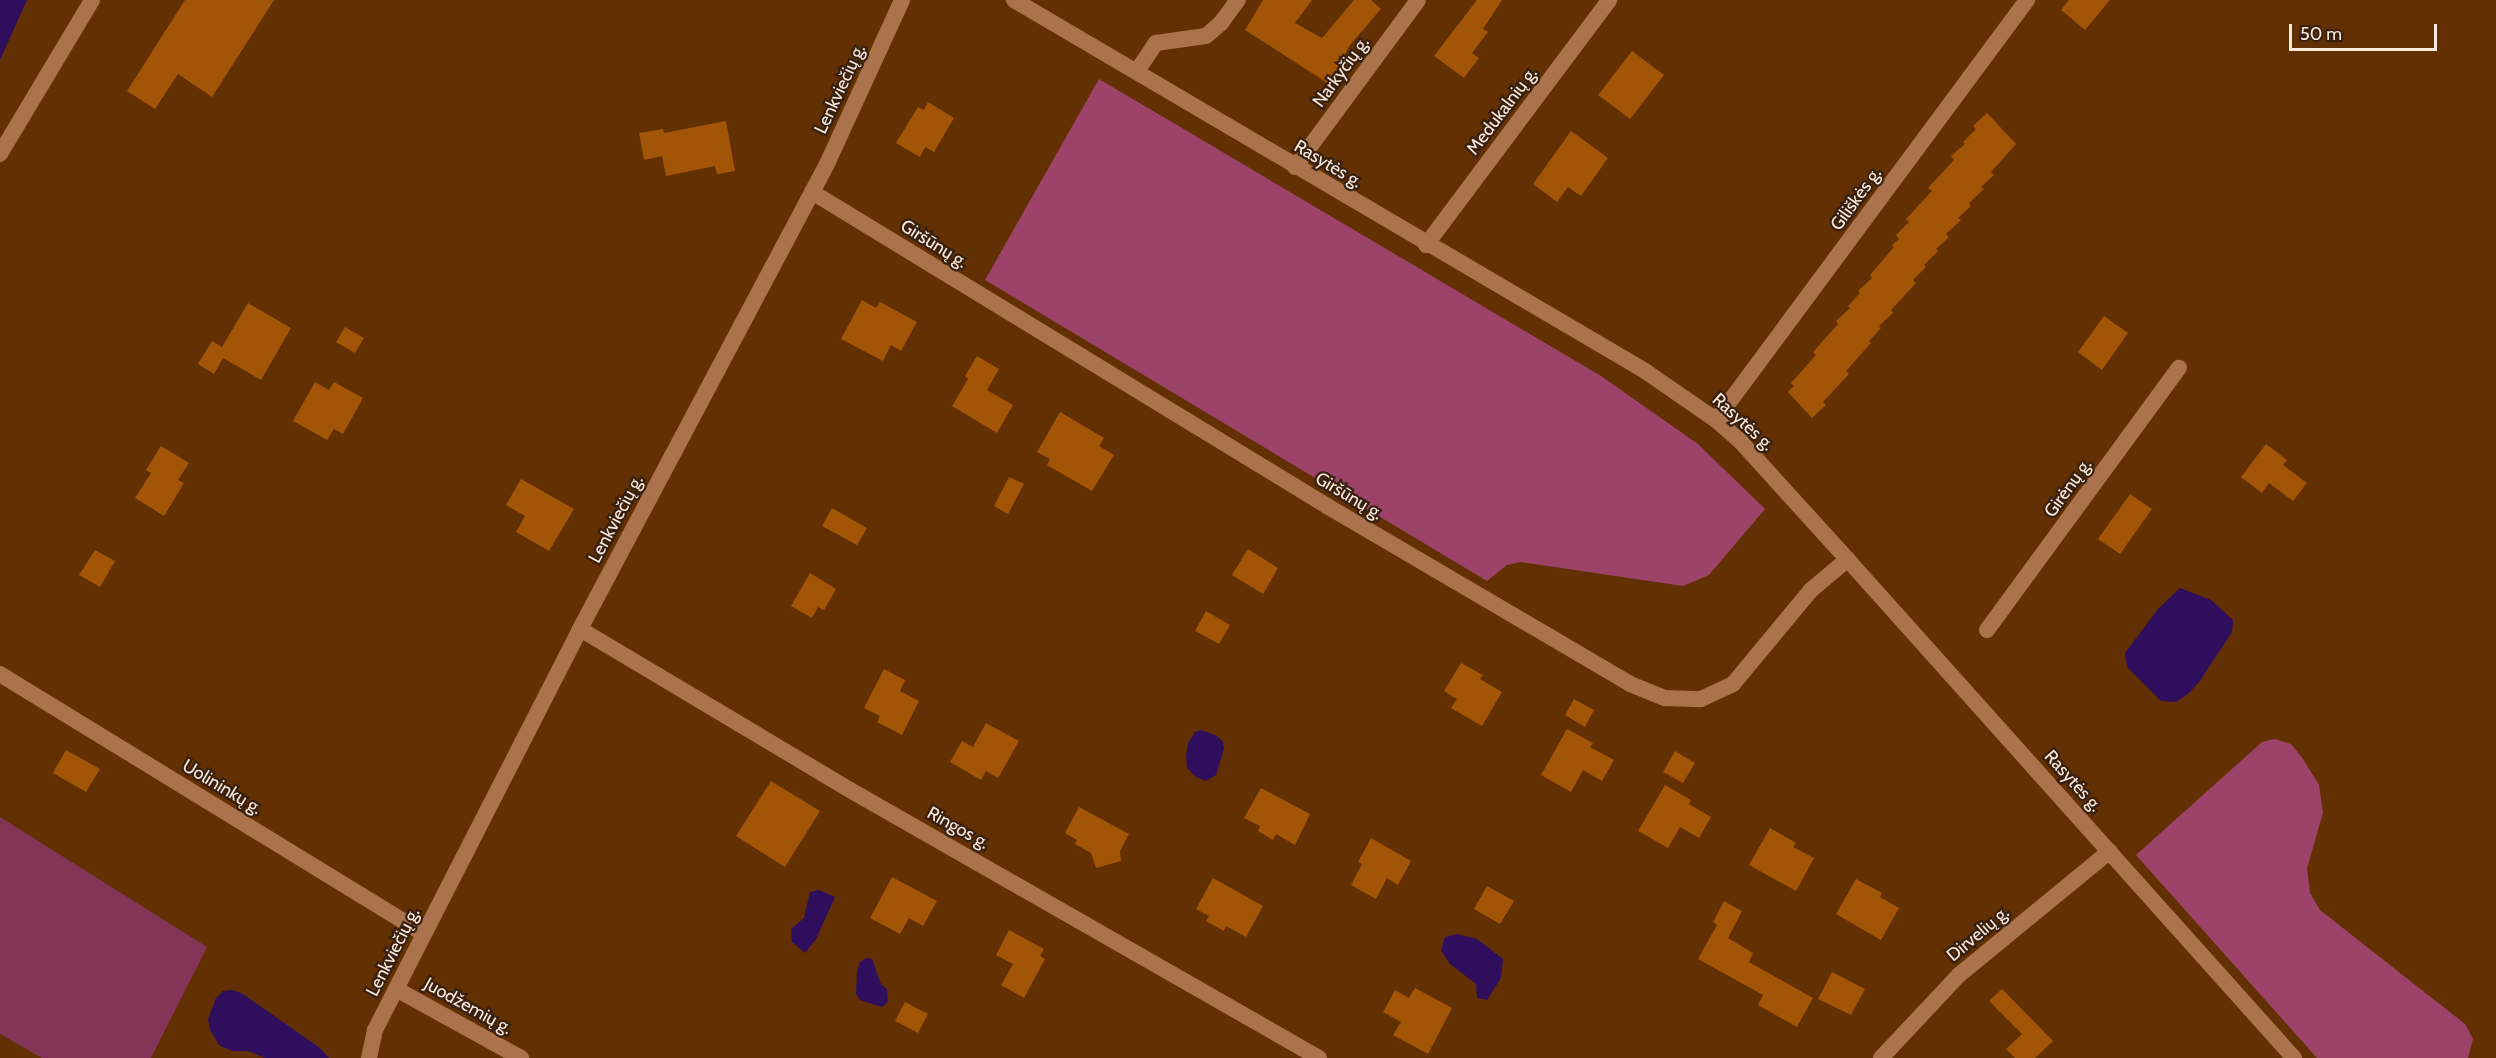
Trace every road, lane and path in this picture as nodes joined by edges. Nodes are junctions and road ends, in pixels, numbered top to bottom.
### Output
1 (92, 0) edge
2 (902, 0) edge
3 (1014, 0) edge
4 (1238, 0) edge
5 (1418, 0) edge
6 (1609, 0) edge
7 (2027, 0) edge
8 (1137, 71) junction
9 (0, 154) edge
10 (1295, 167) junction
11 (812, 192) junction
12 (1426, 244) junction
13 (2179, 368) dead end
14 (1716, 420) junction
15 (1848, 560) junction
16 (580, 629) junction
17 (1987, 630) dead end
18 (0, 675) edge
19 (2110, 851) junction
20 (424, 934) junction
21 (396, 989) junction
22 (369, 1058) edge
23 (520, 1058) edge
24 (1319, 1058) edge
25 (1881, 1058) edge
26 (2294, 1058) edge

1 - 9 street
2 - 11 street, Lenkviečių g.
3 - 8 street, Rasytės g.
4 - 8 street
5 - 10 street, Narkyčių g.
6 - 12 street, Medukalnių g.
7 - 14 street, Giliškės g.
8 - 10 street, Rasytės g.
10 - 12 street, Rasytės g.
11 - 15 street, Giršūnų g.
11 - 16 street, Lenkviečių g.
12 - 14 street, Rasytės g.
13 - 17 street, Girėnų g.
14 - 15 street, Rasytės g.
15 - 19 street, Rasytės g.
16 - 20 street, Lenkviečių g.
16 - 24 street, Ringos g.
18 - 20 street, Uolininkų g.
19 - 25 street, Dirvelių g.
19 - 26 street, Rasytės g.
20 - 21 street, Lenkviečių g.
21 - 22 street, Lenkviečių g.
21 - 23 street, Juodžemių g.

